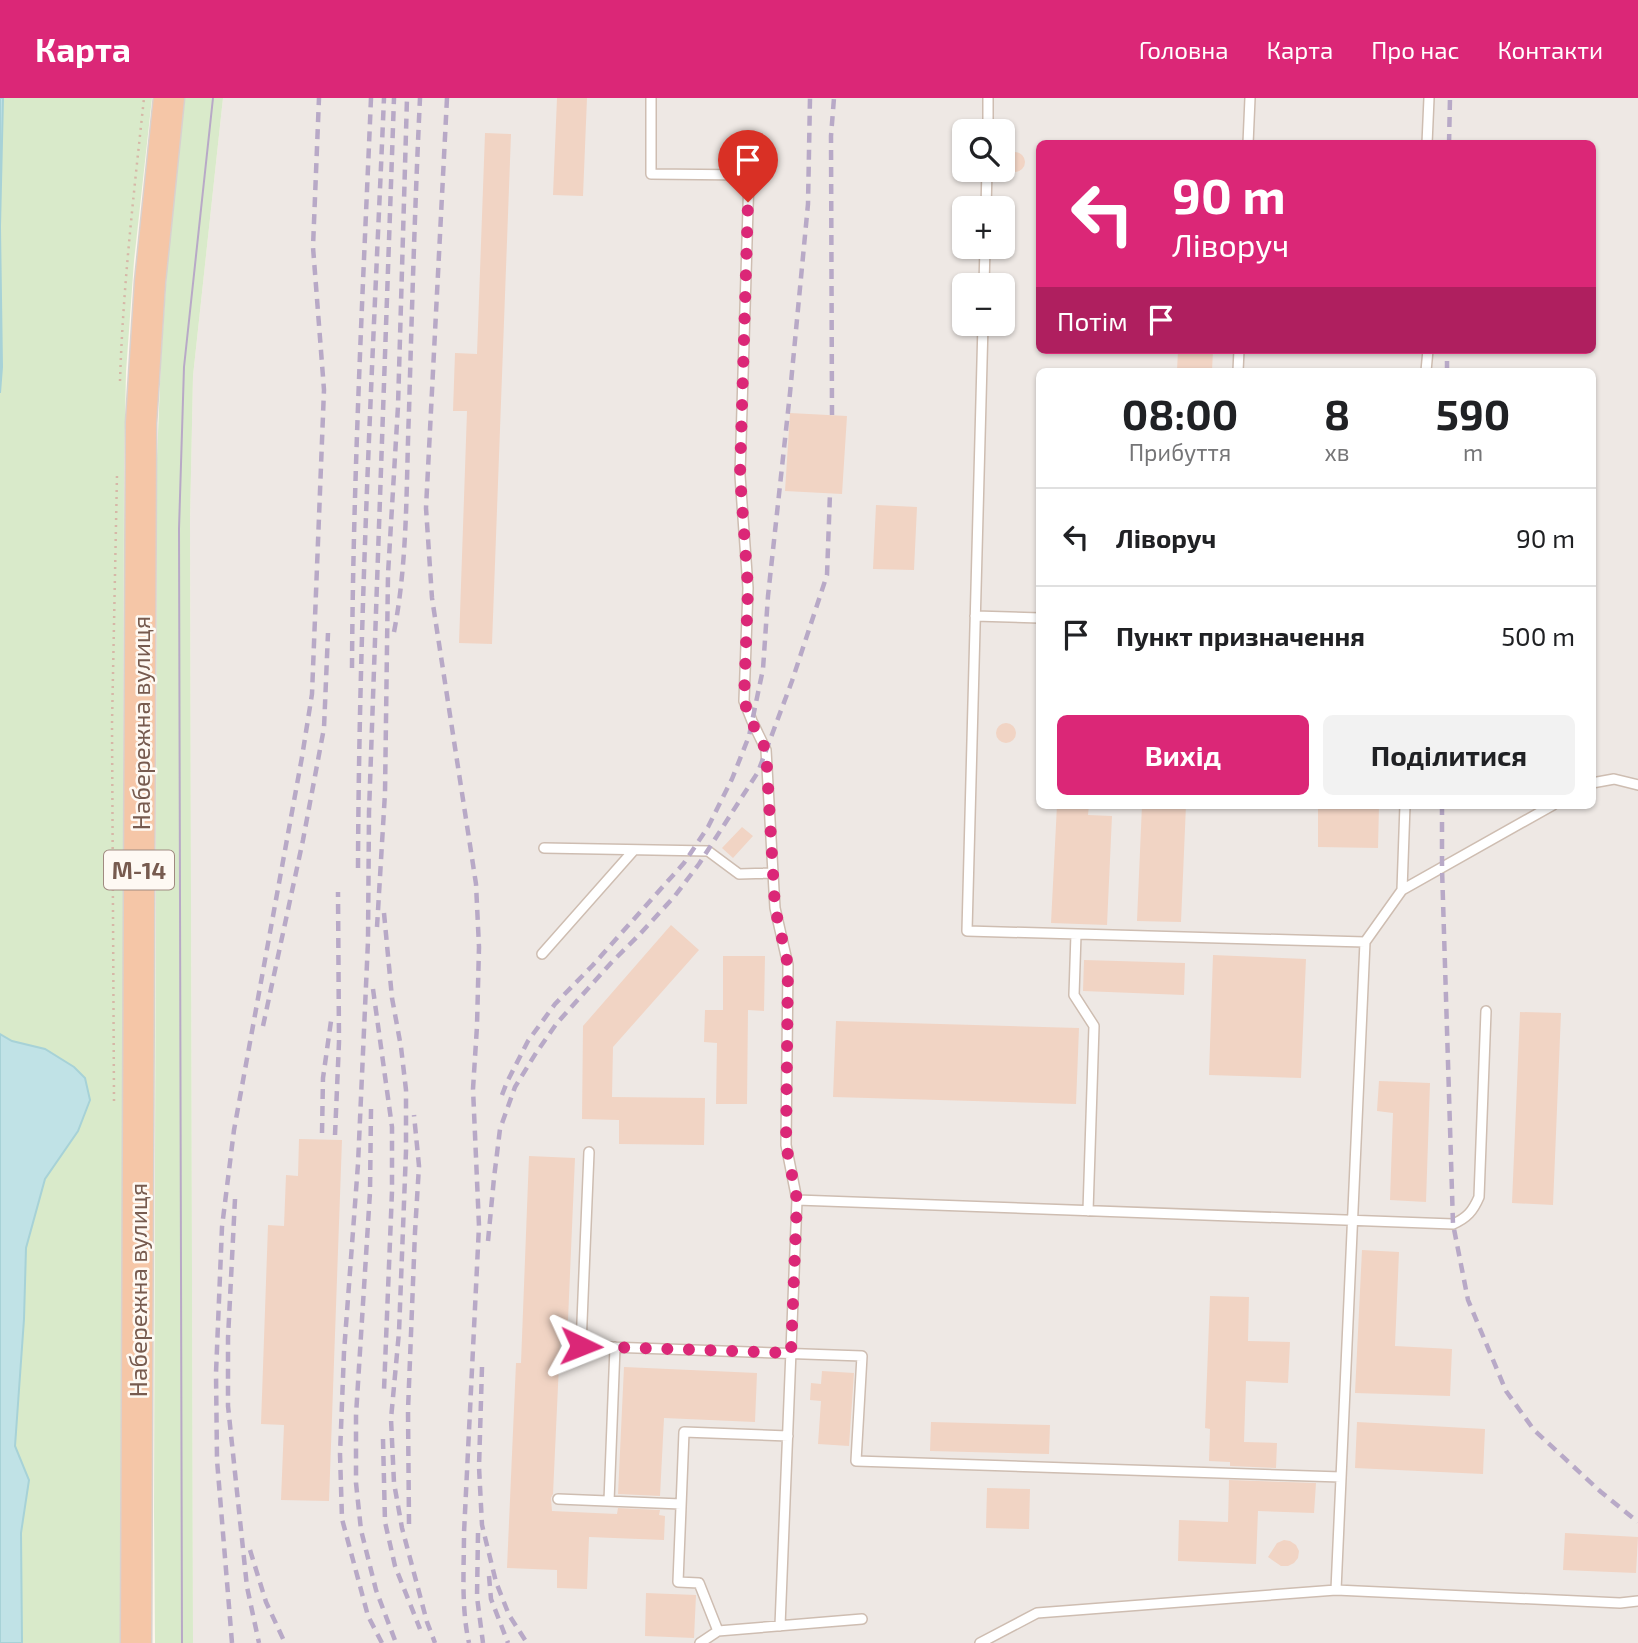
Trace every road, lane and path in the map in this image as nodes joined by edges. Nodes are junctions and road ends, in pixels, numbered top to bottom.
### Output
1 (169, 98) edge
2 (652, 98) edge
3 (988, 98) edge
4 (1250, 98) edge
5 (1429, 98) edge
6 (988, 119) edge
7 (1248, 140) edge
8 (1427, 140) edge
9 (983, 336) edge
10 (975, 616) junction
11 (1036, 618) edge
12 (1596, 782) edge
13 (1638, 785) edge
14 (1405, 809) edge
15 (1546, 809) edge
16 (544, 848) dead end
17 (634, 850) junction
18 (773, 873) junction
19 (1402, 890) junction
20 (1076, 934) junction
21 (1365, 942) junction
22 (542, 954) dead end
23 (1486, 1011) dead end
24 (589, 1152) dead end
25 (797, 1200) junction
26 (1088, 1211) junction
27 (1352, 1221) junction
28 (615, 1347) junction
29 (791, 1353) junction
30 (788, 1436) junction
31 (1341, 1477) junction
32 (558, 1499) dead end
33 (609, 1501) junction
34 (681, 1504) junction
35 (1336, 1590) junction
36 (1638, 1601) edge
37 (862, 1619) dead end
38 (780, 1626) junction
39 (718, 1631) junction
40 (136, 1643) edge
41 (700, 1643) edge
42 (980, 1643) edge

1 - 40 highway, Набережна вулиця / М-14
2 - 18 lane
3 - 6 lane
4 - 7 lane
5 - 8 lane
9 - 10 lane
10 - 11 lane
10 - 20 lane
12 - 13 lane
14 - 19 lane
15 - 19 lane
16 - 17 lane
17 - 18 lane
17 - 22 lane
18 - 25 lane
19 - 21 lane
20 - 21 lane
20 - 26 lane
21 - 27 lane
23 - 27 lane
24 - 28 lane
25 - 26 lane
25 - 29 lane
26 - 27 lane
27 - 31 lane
28 - 29 lane
28 - 33 lane
29 - 30 lane
29 - 31 lane
30 - 34 lane
30 - 38 lane
31 - 35 lane
32 - 33 lane
33 - 34 lane
34 - 39 lane
35 - 36 lane
35 - 42 lane
37 - 38 lane
38 - 39 lane
39 - 41 lane

